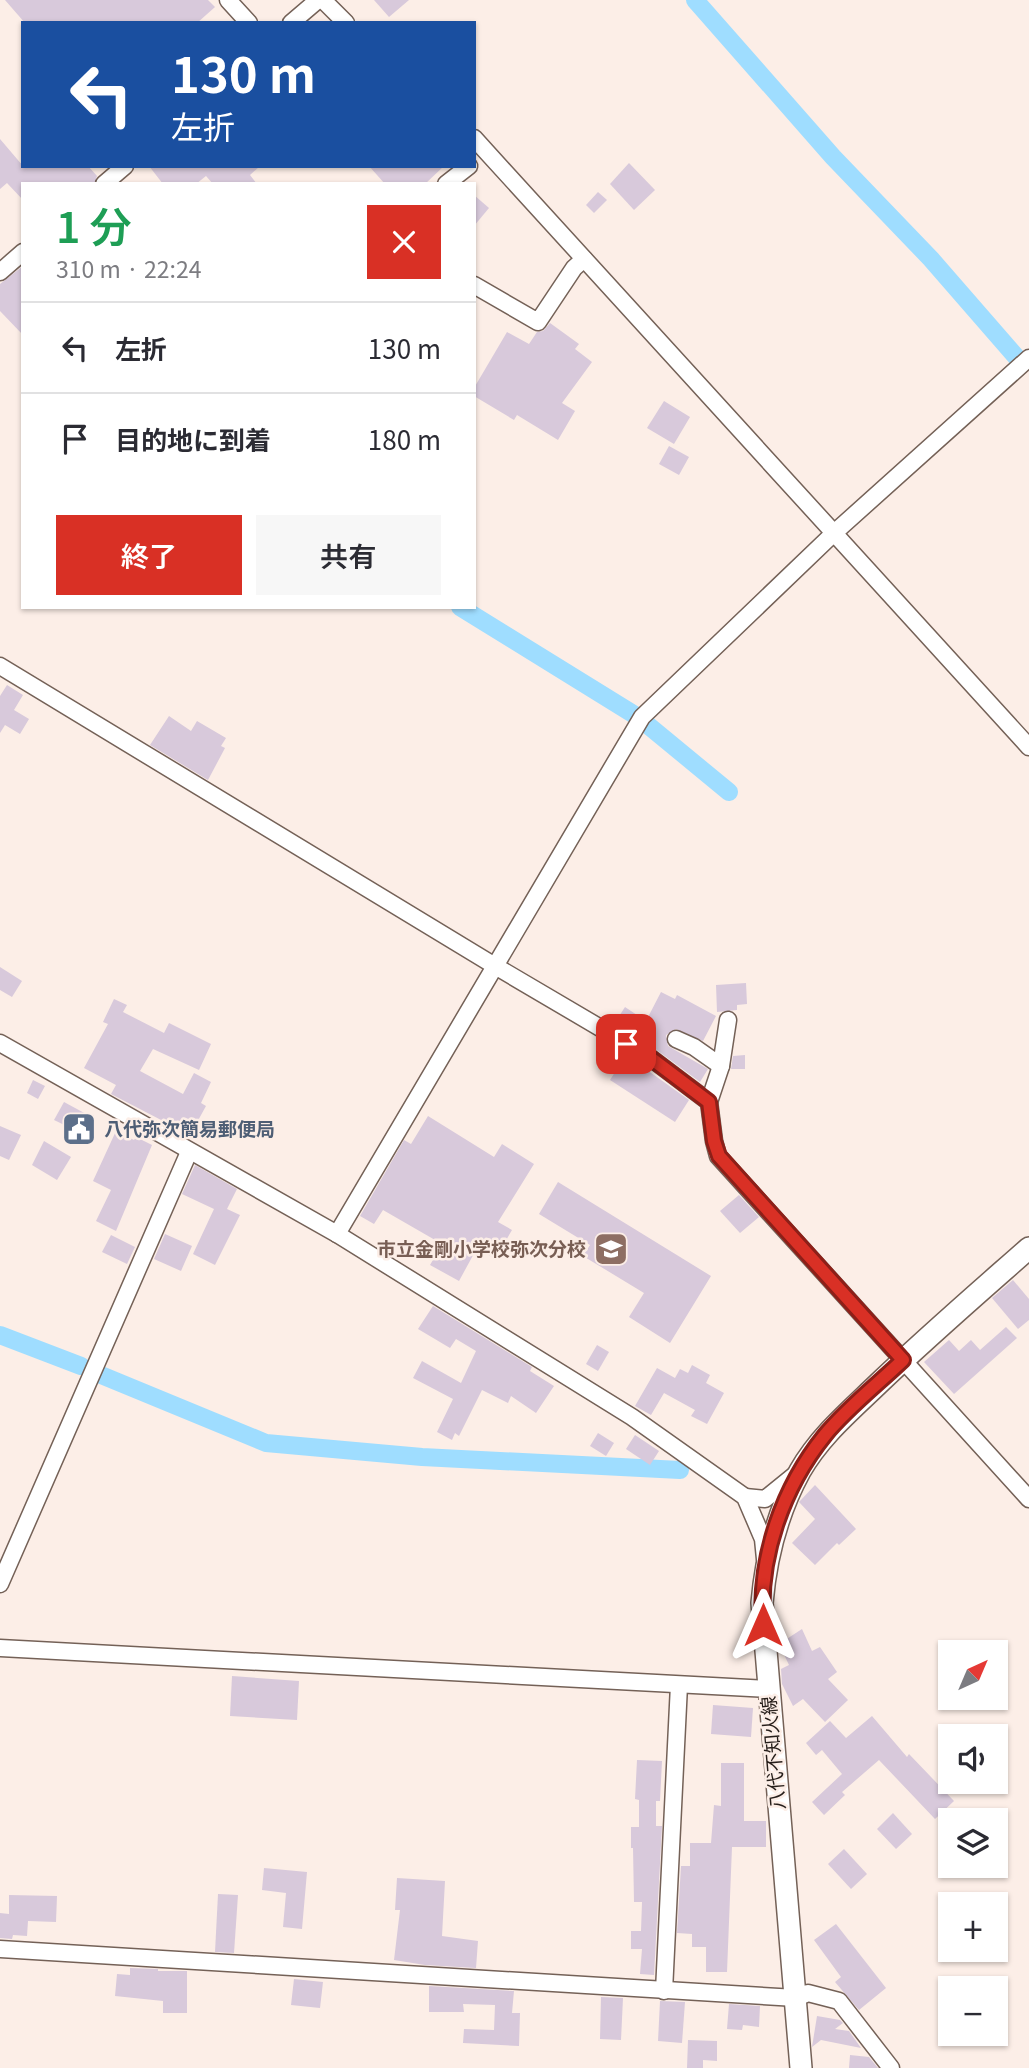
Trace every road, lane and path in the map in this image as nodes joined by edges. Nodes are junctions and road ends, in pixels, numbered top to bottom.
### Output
1 (228, 0) edge
2 (320, 0) edge
3 (247, 21) edge
4 (294, 21) edge
5 (344, 21) edge
6 (481, 157) edge
7 (123, 168) edge
8 (466, 168) edge
9 (106, 182) edge
10 (448, 182) edge
11 (21, 254) edge
12 (584, 258) junction
13 (0, 272) edge
14 (476, 286) edge
15 (1029, 358) edge
16 (834, 533) junction
17 (0, 666) edge
18 (1029, 747) edge
19 (495, 967) junction
20 (728, 1020) dead end
21 (676, 1039) dead end
22 (0, 1043) edge
23 (720, 1066) junction
24 (709, 1102) junction
25 (189, 1152) junction
26 (337, 1234) junction
27 (1029, 1248) edge
28 (903, 1360) junction
29 (801, 1470) junction
30 (745, 1497) junction
31 (1029, 1499) edge
32 (766, 1564) junction
33 (0, 1584) edge
34 (0, 1648) edge
35 (679, 1685) junction
36 (768, 1689) junction
37 (0, 1949) edge
38 (664, 1991) junction
39 (796, 1998) junction
40 (801, 2068) edge
41 (891, 2068) edge

1 - 3 street
2 - 4 street
2 - 5 street
6 - 12 street
7 - 9 street
8 - 10 street
11 - 13 street
12 - 14 street
12 - 16 street
15 - 16 street
16 - 18 street
16 - 19 street
17 - 19 street
19 - 24 street
19 - 26 street
20 - 23 street
21 - 23 street
22 - 25 street
23 - 24 street
24 - 28 street
25 - 26 street
25 - 33 street
26 - 30 street
27 - 28 main road, 八代不知火線
28 - 29 main road, 八代不知火線
28 - 31 street
29 - 30 street
29 - 32 main road, 八代不知火線
30 - 32 street
32 - 36 main road, 八代不知火線
34 - 35 street
35 - 36 street
35 - 38 street
36 - 39 main road, 八代不知火線
37 - 38 street
38 - 39 street
39 - 40 main road, 八代不知火線
39 - 41 street

